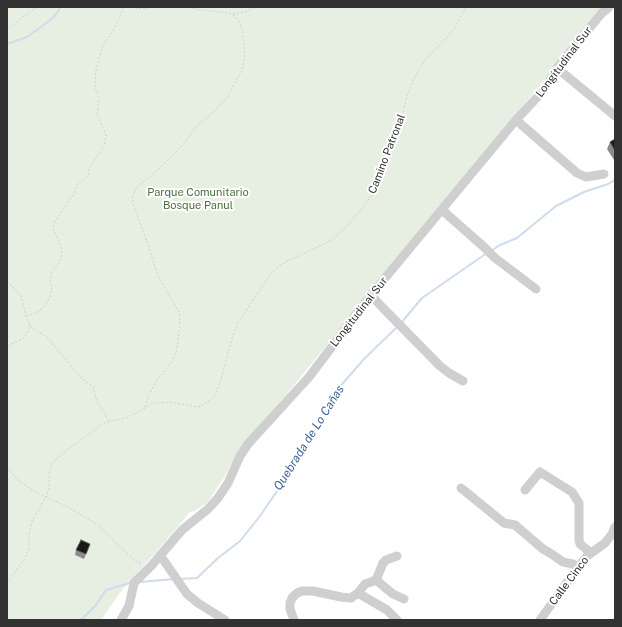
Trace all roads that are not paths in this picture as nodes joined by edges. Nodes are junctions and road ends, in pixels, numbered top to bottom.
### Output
1 (609, 7) edge
2 (557, 68) junction
3 (615, 116) edge
4 (516, 120) junction
5 (604, 174) dead end
6 (442, 210) junction
7 (536, 289) dead end
8 (371, 295) junction
9 (464, 381) dead end
10 (461, 488) dead end
11 (525, 490) dead end
12 (615, 527) edge
13 (591, 553) junction
14 (160, 555) junction
15 (397, 556) dead end
16 (578, 567) junction
17 (376, 580) junction
18 (358, 593) junction
19 (404, 599) dead end
20 (121, 620) edge
21 (225, 620) edge
22 (294, 620) edge
23 (397, 620) edge
24 (540, 620) edge

1 - 2 street, Longitudinal Sur
2 - 3 street
2 - 4 street, Longitudinal Sur
4 - 5 street
4 - 6 street, Longitudinal Sur
6 - 7 street
6 - 8 street, Longitudinal Sur
8 - 9 street
8 - 14 street, Longitudinal Sur
10 - 16 street
11 - 13 street
12 - 13 street, Calle Cinco
13 - 16 street, Calle Cinco
14 - 20 street, Longitudinal Sur
14 - 21 street
15 - 17 street
16 - 24 street, Calle Cinco
17 - 18 street
17 - 19 street
18 - 22 street
18 - 23 street

